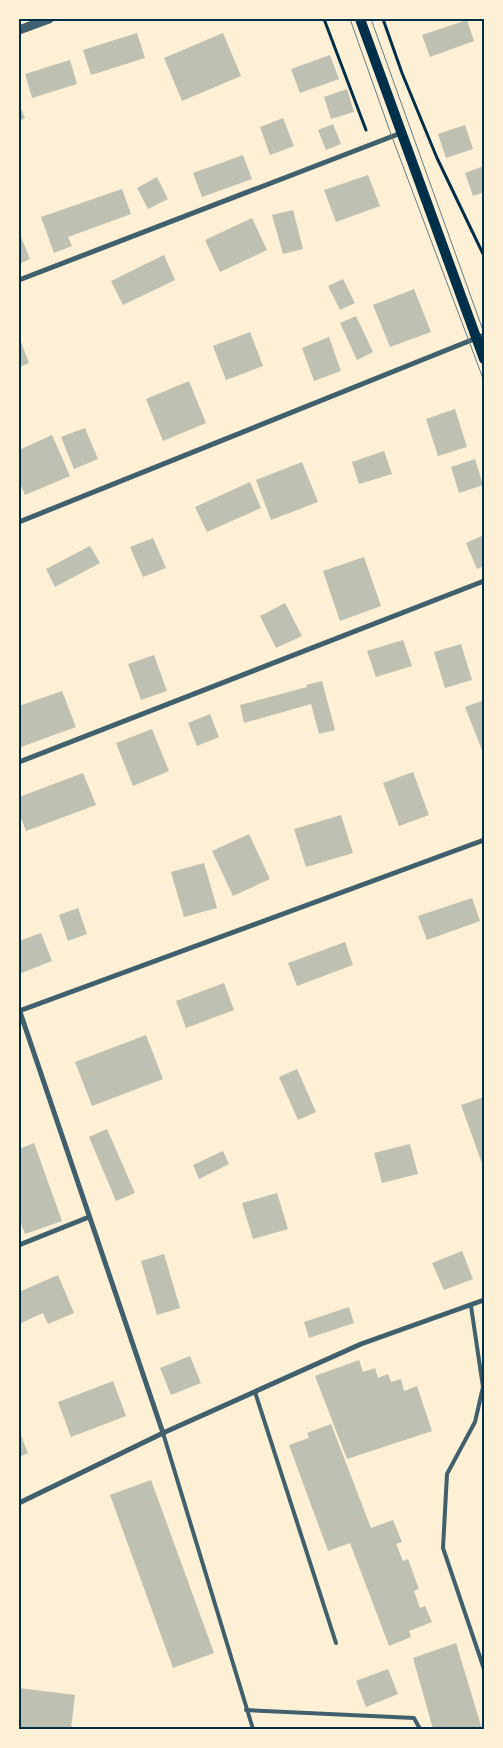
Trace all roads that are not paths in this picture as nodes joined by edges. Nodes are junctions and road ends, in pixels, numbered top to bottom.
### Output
1 (49, 19) edge
2 (360, 19) edge
3 (19, 30) edge
4 (401, 133) junction
5 (19, 280) edge
6 (480, 337) edge
7 (484, 359) edge
8 (19, 522) edge
9 (484, 581) edge
10 (19, 762) edge
11 (484, 840) edge
12 (19, 1010) edge
13 (89, 1217) junction
14 (19, 1245) edge
15 (484, 1300) edge
16 (471, 1306) junction
17 (255, 1392) junction
18 (163, 1433) junction
19 (19, 1503) edge
20 (336, 1643) dead end
21 (484, 1669) edge
22 (246, 1710) junction
23 (253, 1729) edge
24 (420, 1729) edge

1 - 3 street
2 - 4 main road
4 - 5 street
4 - 6 main road
6 - 7 main road
6 - 8 street
9 - 10 street
11 - 12 street
12 - 13 street
13 - 14 street
13 - 18 street
15 - 16 street
16 - 17 street
16 - 21 lane
17 - 18 street
17 - 20 lane
18 - 19 street
18 - 22 lane
22 - 23 lane
22 - 24 lane

